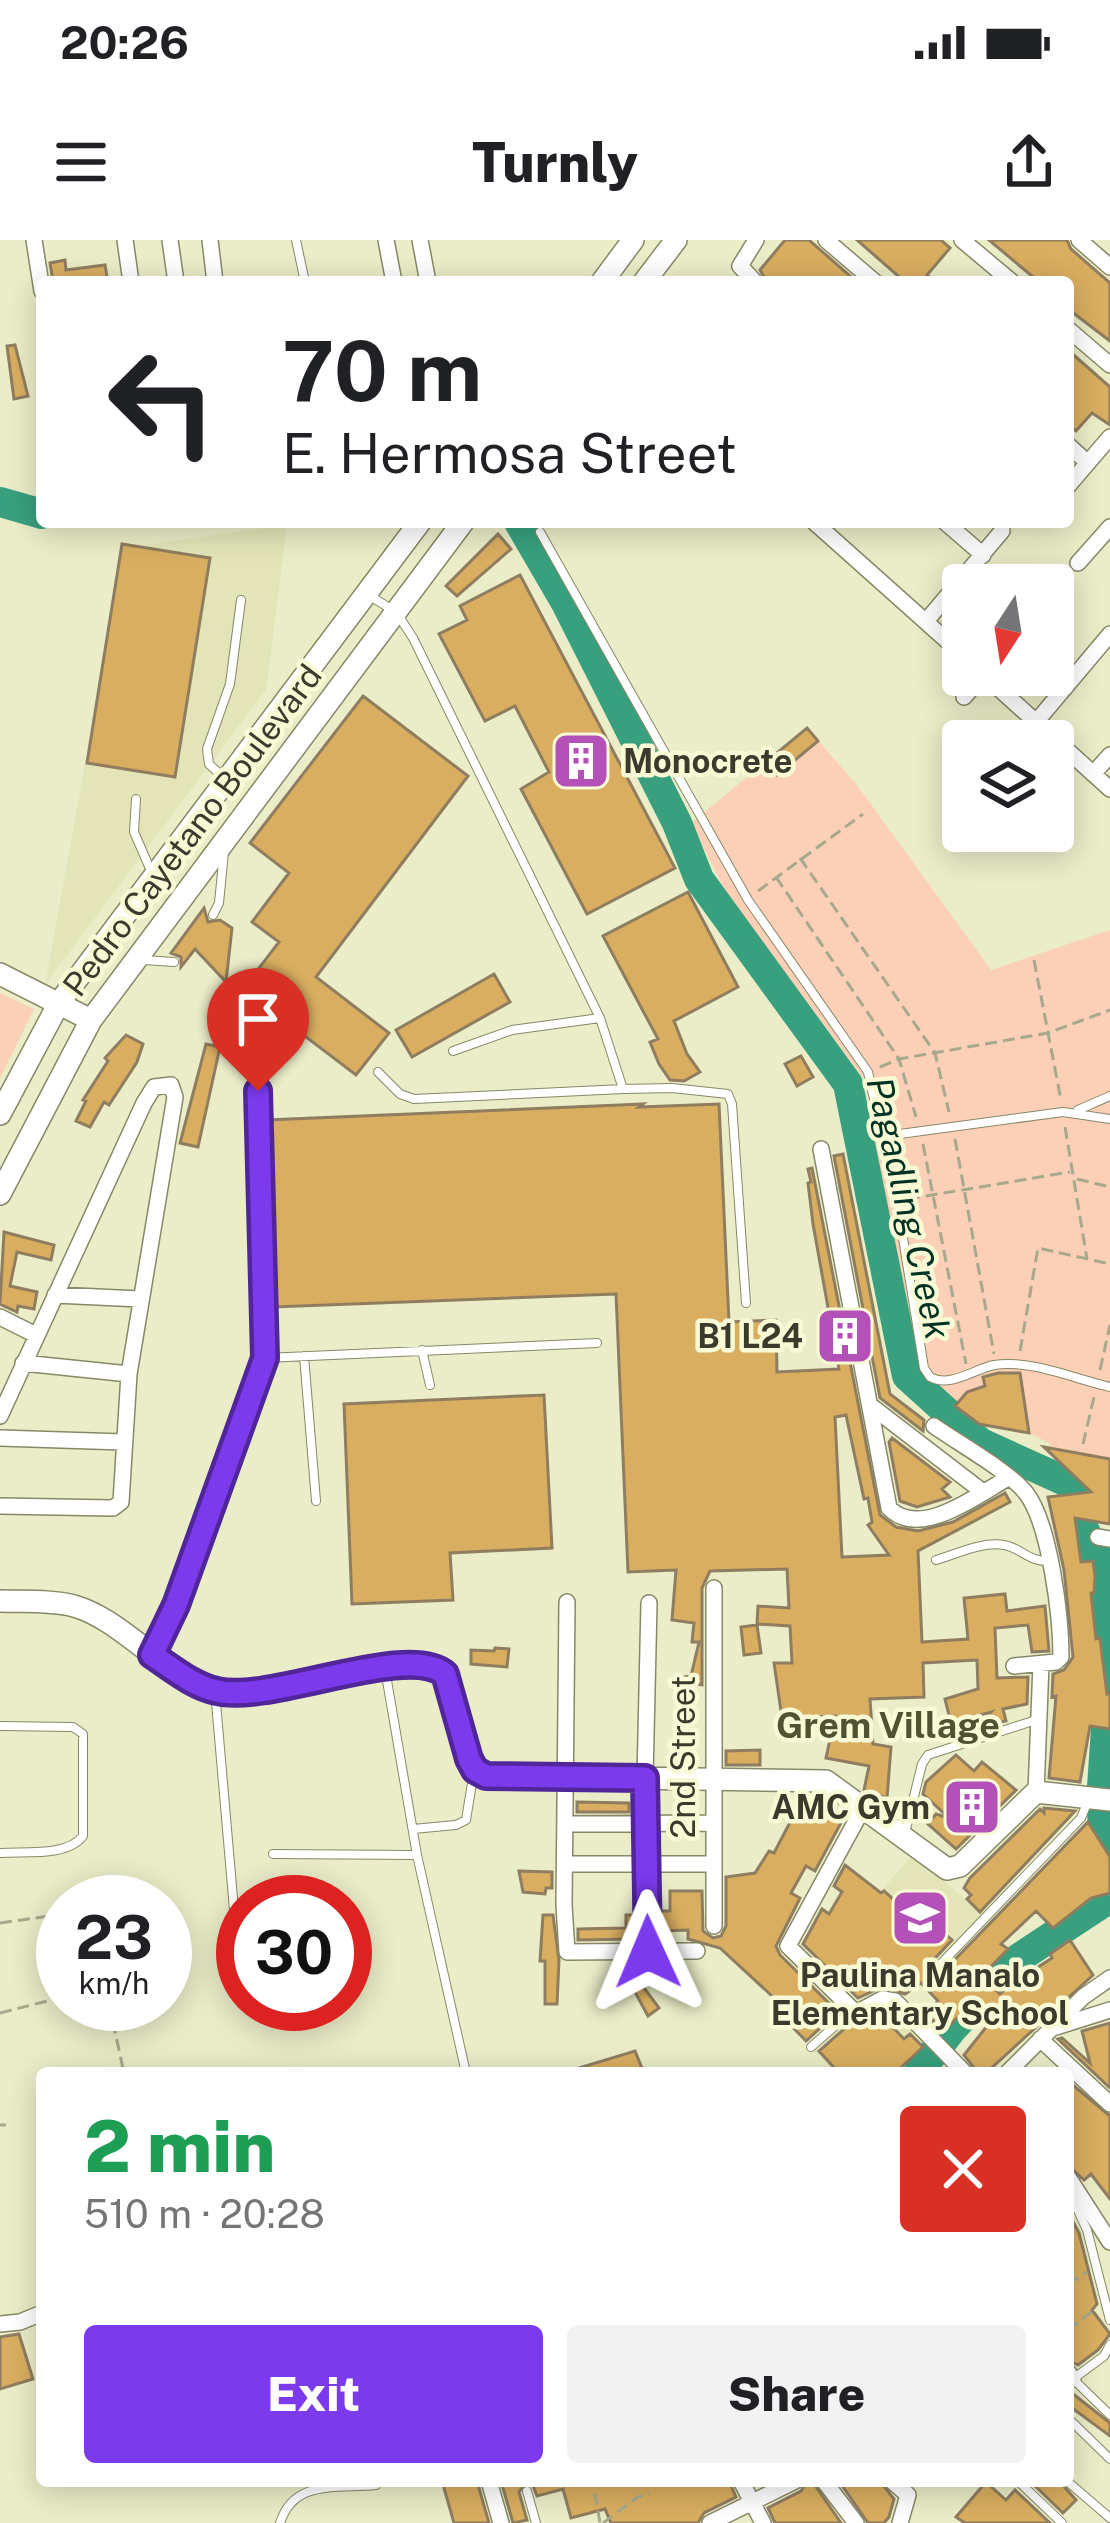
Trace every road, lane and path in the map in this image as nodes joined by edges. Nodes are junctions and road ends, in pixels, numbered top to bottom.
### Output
1 (34, 240) edge
2 (125, 240) edge
3 (170, 240) edge
4 (210, 240) edge
5 (296, 240) edge
6 (386, 240) edge
7 (420, 240) edge
8 (633, 240) edge
9 (676, 240) edge
10 (756, 240) edge
11 (826, 240) edge
12 (1079, 240) edge
13 (967, 242) edge
14 (1110, 267) edge
15 (40, 276) edge
16 (130, 276) edge
17 (175, 276) edge
18 (213, 276) edge
19 (304, 276) edge
20 (393, 276) edge
21 (427, 276) edge
22 (606, 276) edge
23 (649, 276) edge
24 (749, 276) edge
25 (868, 276) edge
26 (1005, 276) edge
27 (1074, 334) edge
28 (1110, 364) edge
29 (1110, 437) edge
30 (1074, 451) edge
31 (1088, 463) junction
32 (1074, 479) edge
33 (1110, 527) edge
34 (415, 528) edge
35 (459, 528) edge
36 (821, 528) edge
37 (952, 528) edge
38 (540, 532) dead end
39 (1002, 532) dead end
40 (983, 554) junction
41 (1078, 563) dead end
42 (366, 593) junction
43 (242, 600) dead end
44 (396, 612) junction
45 (927, 620) junction
46 (1110, 634) edge
47 (942, 635) edge
48 (1007, 696) edge
49 (1034, 720) edge
50 (1038, 720) edge
51 (1110, 755) edge
52 (1074, 756) edge
53 (1094, 774) junction
54 (226, 780) junction
55 (1110, 789) edge
56 (136, 799) dead end
57 (863, 814) dead end
58 (225, 840) junction
59 (800, 858) junction
60 (153, 876) junction
61 (776, 878) junction
62 (748, 900) junction
63 (213, 915) dead end
64 (136, 959) junction
65 (174, 962) dead end
66 (0, 974) edge
67 (58, 1003) junction
68 (1110, 1010) edge
69 (600, 1018) junction
70 (91, 1020) junction
71 (452, 1051) dead end
72 (935, 1053) junction
73 (899, 1059) junction
74 (378, 1072) dead end
75 (868, 1072) junction
76 (623, 1089) junction
77 (258, 1091) dead end
78 (1110, 1096) edge
79 (1074, 1111) junction
80 (0, 1114) edge
81 (1110, 1119) edge
82 (952, 1127) junction
83 (920, 1131) junction
84 (885, 1136) junction
85 (821, 1149) dead end
86 (1110, 1187) edge
87 (964, 1189) junction
88 (0, 1194) edge
89 (935, 1194) junction
90 (897, 1201) junction
91 (1110, 1264) edge
92 (55, 1295) junction
93 (140, 1299) junction
94 (746, 1303) dead end
95 (0, 1317) edge
96 (36, 1335) junction
97 (597, 1343) dead end
98 (422, 1350) junction
99 (304, 1356) junction
100 (265, 1358) junction
101 (23, 1363) junction
102 (996, 1365) junction
103 (1017, 1365) junction
104 (967, 1373) junction
105 (129, 1374) junction
106 (430, 1385) dead end
107 (1110, 1387) edge
108 (872, 1406) junction
109 (0, 1416) edge
110 (934, 1426) dead end
111 (0, 1438) edge
112 (124, 1442) junction
113 (1008, 1478) junction
114 (983, 1492) junction
115 (316, 1501) dead end
116 (0, 1506) edge
117 (936, 1560) dead end
118 (1048, 1561) junction
119 (714, 1588) dead end
120 (0, 1601) edge
121 (567, 1602) dead end
122 (649, 1603) dead end
123 (152, 1655) junction
124 (1041, 1664) junction
125 (1014, 1666) dead end
126 (385, 1668) junction
127 (215, 1691) junction
128 (1039, 1718) junction
129 (0, 1726) edge
130 (475, 1770) junction
131 (566, 1777) junction
132 (645, 1778) junction
133 (712, 1779) junction
134 (1036, 1792) junction
135 (1097, 1800) edge
136 (862, 1810) junction
137 (646, 1823) junction
138 (712, 1823) junction
139 (566, 1824) junction
140 (413, 1829) junction
141 (903, 1840) junction
142 (0, 1852) edge
143 (273, 1854) dead end
144 (418, 1855) junction
145 (565, 1864) junction
146 (647, 1864) junction
147 (713, 1864) junction
148 (231, 1875) edge
149 (36, 1918) edge
150 (0, 1923) edge
151 (713, 1927) dead end
152 (697, 1951) dead end
153 (648, 1952) junction
154 (933, 1972) dead end
155 (1110, 1978) edge
156 (36, 2004) edge
157 (853, 2010) junction
158 (1110, 2010) edge
159 (0, 2013) edge
160 (115, 2031) edge
161 (1044, 2034) junction
162 (812, 2048) dead end
163 (123, 2067) edge
164 (464, 2067) edge
165 (960, 2067) edge
166 (1013, 2067) edge
167 (1110, 2104) edge
168 (1074, 2186) edge
169 (1074, 2202) edge
170 (1110, 2242) edge
171 (1098, 2265) junction
172 (1074, 2280) edge
173 (1106, 2300) junction
174 (36, 2315) edge
175 (1110, 2320) edge
176 (0, 2324) edge
177 (1074, 2325) edge
178 (1110, 2345) edge
179 (1074, 2373) edge
180 (1074, 2378) edge
181 (1110, 2415) edge
182 (1074, 2424) edge
183 (1110, 2459) edge
184 (364, 2487) edge
185 (491, 2487) edge
186 (744, 2487) edge
187 (784, 2487) edge
188 (829, 2487) edge
189 (899, 2487) edge
190 (1024, 2487) edge
191 (1074, 2487) edge
192 (527, 2492) dead end
193 (595, 2493) dead end
194 (650, 2494) dead end
195 (754, 2504) junction
196 (1110, 2518) edge
197 (280, 2523) edge
198 (502, 2523) edge
199 (536, 2523) edge
200 (602, 2523) edge
201 (710, 2523) edge
202 (763, 2523) edge
203 (856, 2523) edge
204 (900, 2523) edge
205 (1062, 2523) edge

1 - 15 street
2 - 16 street
3 - 17 street
4 - 18 street
5 - 19 lane
6 - 20 street
7 - 21 street
8 - 22 main road
9 - 23 main road
10 - 24 street
11 - 25 street
12 - 14 street
13 - 26 street
27 - 28 street
29 - 31 street
30 - 31 street
31 - 32 street
33 - 41 street
34 - 42 main road, Pedro Cayetano Boulevard
35 - 44 main road, Pedro Cayetano Boulevard
36 - 45 street
37 - 40 street
38 - 62 lane
39 - 40 street
40 - 45 street
42 - 44 lane
42 - 54 main road, Pedro Cayetano Boulevard
43 - 54 lane
44 - 58 main road, Pedro Cayetano Boulevard
44 - 69 lane
45 - 47 street
46 - 50 street
48 - 49 street
51 - 53 street
52 - 53 street
53 - 55 street
54 - 60 main road, Pedro Cayetano Boulevard
56 - 60 lane
57 - 59 path
58 - 63 lane
58 - 64 main road, Pedro Cayetano Boulevard
59 - 61 path
59 - 72 path
60 - 67 main road, Pedro Cayetano Boulevard
61 - 62 path
61 - 73 path
62 - 75 lane
64 - 65 lane
64 - 70 main road, Pedro Cayetano Boulevard
66 - 67 main road
67 - 70 main road
67 - 80 main road, Pedro Cayetano Boulevard
68 - 72 path
69 - 71 lane
69 - 76 lane
70 - 88 main road, Pedro Cayetano Boulevard
72 - 73 path
72 - 82 path
73 - 75 path
73 - 83 path
74 - 76 lane
75 - 84 lane
76 - 94 lane
77 - 100 lane
78 - 79 lane
79 - 81 lane
79 - 82 lane
82 - 83 lane
82 - 87 path
83 - 84 lane
83 - 89 path
84 - 90 lane
85 - 108 street
86 - 87 path
87 - 89 path
87 - 102 path
89 - 90 path
89 - 104 path
90 - 104 lane
91 - 103 path
92 - 93 street
92 - 93 street
92 - 96 street
93 - 105 street
95 - 96 street
96 - 101 street
97 - 98 lane
98 - 99 lane
98 - 106 lane
99 - 100 lane
99 - 115 lane
100 - 123 lane
101 - 105 street
101 - 109 street
102 - 103 lane
102 - 104 lane
103 - 107 lane
105 - 112 street
108 - 114 street
108 - 114 street
110 - 113 street
111 - 112 street
112 - 116 street
113 - 114 street
113 - 118 street
117 - 118 lane
118 - 124 street
119 - 133 street, 2nd Street
120 - 123 main road
121 - 131 street
122 - 132 street
123 - 127 main road
124 - 125 street
124 - 128 street
126 - 127 main road
126 - 130 main road
126 - 140 lane
127 - 148 lane
128 - 134 street
128 - 141 lane
129 - 142 lane
130 - 131 main road
130 - 140 lane
131 - 132 main road
131 - 139 street
132 - 133 main road
132 - 137 street
133 - 136 main road
133 - 138 street, 2nd Street
134 - 135 main road
134 - 141 main road
135 - 154 lane
136 - 141 main road
136 - 157 street
137 - 138 street
137 - 139 street
137 - 146 street
138 - 147 street, 2nd Street
139 - 145 street
140 - 144 lane
143 - 144 lane
144 - 164 lane
145 - 146 street
145 - 153 street
146 - 147 street
146 - 153 street
147 - 151 street, 2nd Street
149 - 150 path
152 - 153 street
155 - 161 street
156 - 159 path
157 - 162 lane
157 - 165 street
158 - 161 street
160 - 163 path
161 - 166 street
161 - 167 street
168 - 170 street
169 - 171 lane
171 - 172 path
171 - 173 lane
173 - 175 lane
173 - 177 path
174 - 176 street
178 - 179 lane
180 - 181 lane
182 - 183 lane
184 - 197 lane
185 - 198 street
186 - 195 street
187 - 195 street
188 - 203 street
189 - 204 street
190 - 205 lane
191 - 196 lane
192 - 199 lane
193 - 200 path
194 - 200 path
195 - 201 street
195 - 202 street

